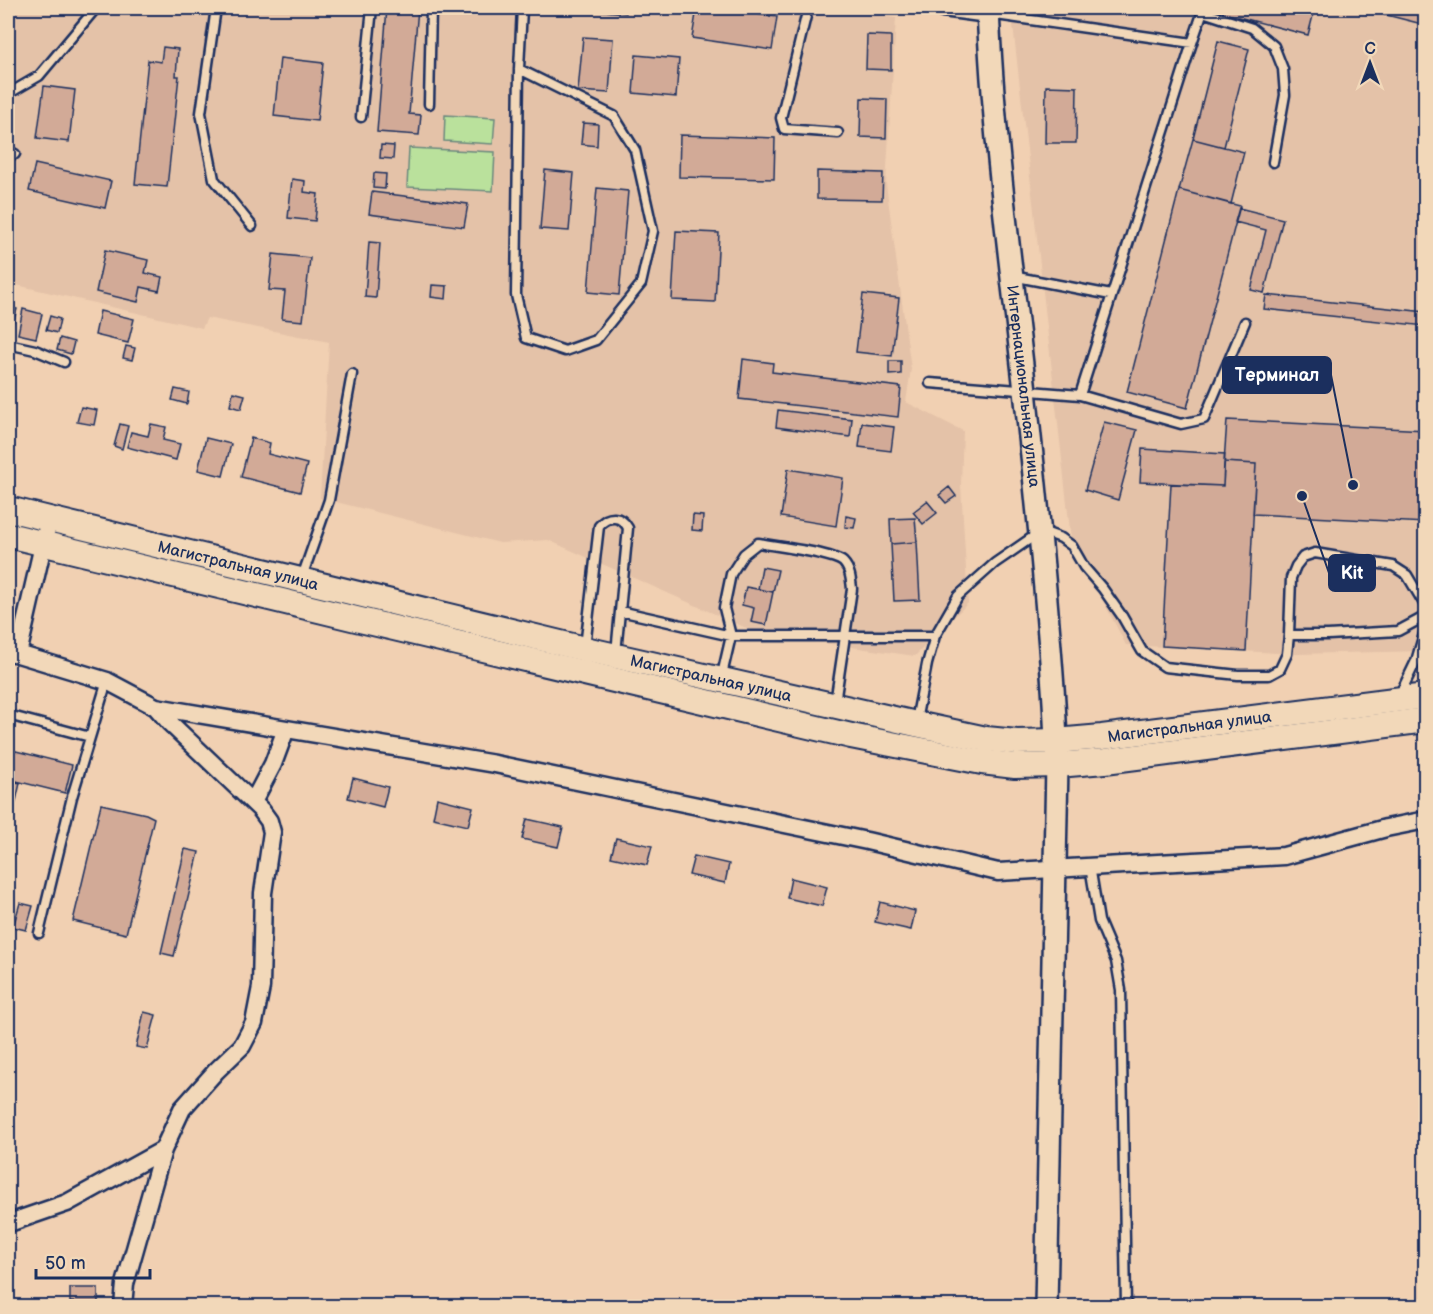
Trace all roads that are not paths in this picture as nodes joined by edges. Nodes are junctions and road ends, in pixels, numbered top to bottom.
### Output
1 (96, 8) edge
2 (216, 8) edge
3 (372, 8) edge
4 (431, 8) edge
5 (522, 8) edge
6 (808, 8) edge
7 (944, 8) edge
8 (1204, 10) edge
9 (988, 11) edge
10 (1192, 43) junction
11 (519, 69) junction
12 (8, 94) edge
13 (429, 104) dead end
14 (361, 117) dead end
15 (838, 133) dead end
16 (1273, 162) dead end
17 (252, 226) dead end
18 (1011, 276) junction
19 (1112, 295) junction
20 (1245, 322) dead end
21 (8, 344) edge
22 (64, 362) dead end
23 (352, 374) dead end
24 (930, 383) dead end
25 (1025, 392) junction
26 (1080, 395) junction
27 (8, 509) edge
28 (49, 519) junction
29 (1040, 532) junction
30 (8, 535) edge
31 (44, 544) junction
32 (301, 580) junction
33 (1425, 607) edge
34 (620, 611) junction
35 (1425, 616) edge
36 (1425, 627) edge
37 (1289, 635) junction
38 (731, 636) junction
39 (845, 636) junction
40 (935, 636) junction
41 (585, 649) junction
42 (13, 653) edge
43 (615, 656) junction
44 (721, 680) junction
45 (107, 681) junction
46 (834, 706) junction
47 (156, 707) junction
48 (1415, 710) edge
49 (8, 715) edge
50 (916, 724) junction
51 (286, 729) junction
52 (90, 737) junction
53 (1056, 741) junction
54 (1057, 765) junction
55 (254, 802) junction
56 (1425, 820) edge
57 (1090, 866) junction
58 (1055, 868) junction
59 (39, 933) dead end
60 (163, 1150) junction
61 (8, 1222) edge
62 (123, 1306) edge
63 (1046, 1306) edge
64 (1126, 1306) edge

1 - 12 lane
2 - 17 lane
3 - 14 lane
4 - 13 lane
5 - 11 lane
6 - 15 lane
7 - 9 street
8 - 10 lane
8 - 16 lane
9 - 10 lane
9 - 18 street, Интернациональная улица
10 - 19 lane
11 - 11 lane
18 - 19 lane
18 - 25 street, Интернациональная улица
19 - 26 lane
20 - 26 lane
21 - 22 lane
23 - 32 lane
24 - 25 lane
25 - 26 lane
25 - 29 street, Интернациональная улица
27 - 28 main road, Магистральная улица
28 - 31 street
28 - 32 main road, Магистральная улица
29 - 37 lane
29 - 40 lane
29 - 53 street, Интернациональная улица
30 - 31 main road, Магистральная улица
31 - 42 street
31 - 54 main road, Магистральная улица
32 - 41 main road, Магистральная улица
33 - 37 lane
34 - 38 lane
34 - 41 lane
34 - 43 lane
35 - 37 lane
36 - 48 lane
38 - 39 lane
38 - 39 lane
38 - 44 lane
39 - 40 lane
39 - 46 lane
40 - 50 lane
41 - 43 main road, Магистральная улица
42 - 45 street
43 - 44 main road, Магистральная улица
44 - 46 main road, Магистральная улица
45 - 47 street
45 - 52 lane
46 - 50 main road, Магистральная улица
47 - 51 street
47 - 55 street
48 - 53 main road, Магистральная улица
48 - 54 main road, Магистральная улица
49 - 52 lane
50 - 53 main road, Магистральная улица
51 - 55 street
51 - 58 street
52 - 59 lane
53 - 54 street, Интернациональная улица
54 - 58 street, Интернациональная улица
55 - 60 street
56 - 57 street
57 - 58 street
57 - 64 lane
58 - 63 street, Интернациональная улица
60 - 61 street
60 - 62 street

